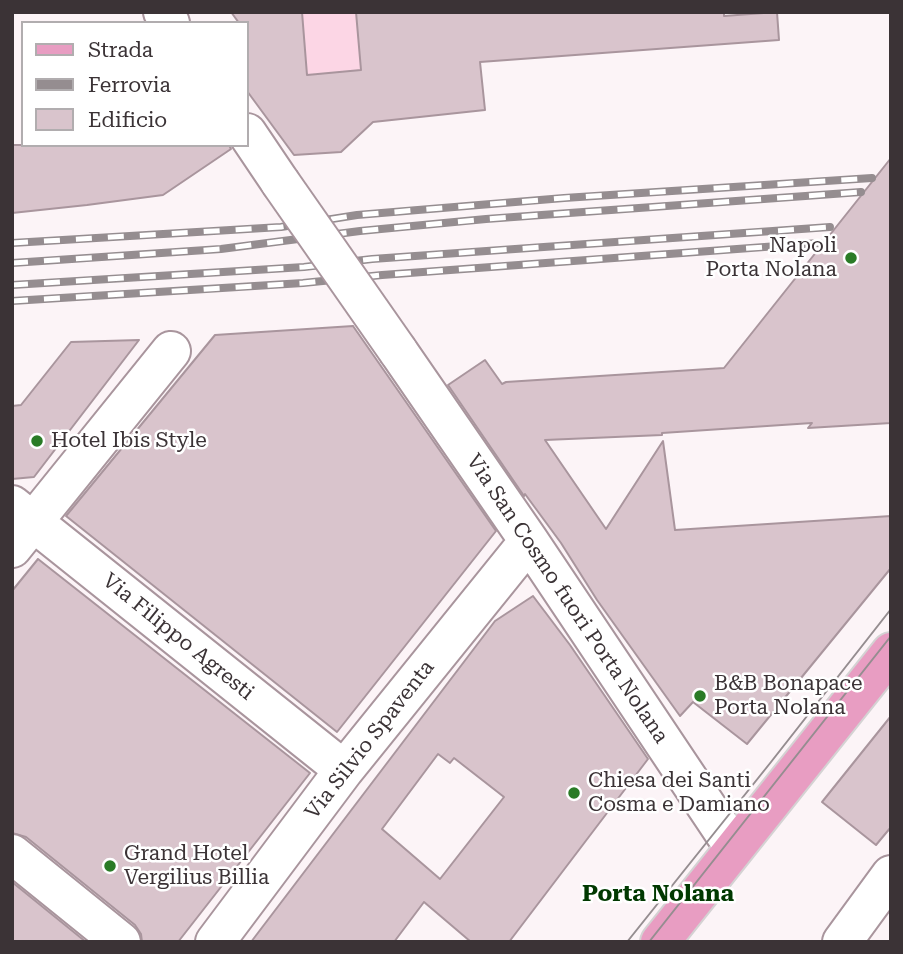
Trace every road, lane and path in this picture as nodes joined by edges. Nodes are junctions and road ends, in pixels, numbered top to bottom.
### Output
1 (248, 134) edge
2 (171, 351) dead end
3 (19, 525) edge
4 (529, 541) junction
5 (891, 652) edge
6 (344, 770) junction
7 (737, 844) junction
8 (12, 854) edge
9 (891, 875) edge
10 (121, 942) edge
11 (215, 942) edge
12 (660, 942) edge
13 (842, 942) edge

1 - 4 street, Via San Cosmo fuori Porta Nolana, bridge
2 - 3 street
3 - 6 street, Via Filippo Agresti
4 - 6 street, Via Silvio Spaventa
4 - 7 street, Via San Cosmo fuori Porta Nolana
5 - 7 main road
6 - 11 street, Via Silvio Spaventa
7 - 12 main road
8 - 10 street
9 - 13 street

